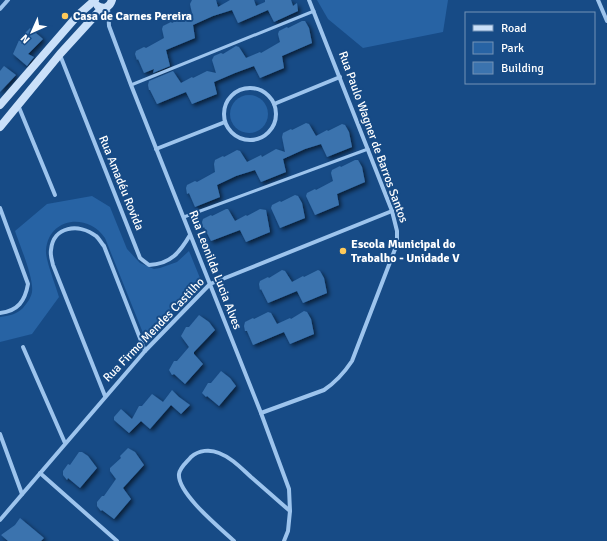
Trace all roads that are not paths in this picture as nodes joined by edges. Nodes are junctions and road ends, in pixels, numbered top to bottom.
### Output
1 (8, 0) edge
2 (95, 0) edge
3 (309, 0) edge
4 (598, 0) edge
5 (110, 3) edge
6 (0, 9) edge
7 (314, 11) junction
8 (607, 20) edge
9 (60, 54) junction
10 (340, 77) junction
11 (131, 85) junction
12 (274, 104) junction
13 (0, 105) edge
14 (18, 105) junction
15 (225, 122) junction
16 (0, 127) edge
17 (156, 149) junction
18 (368, 149) junction
19 (55, 195) dead end
20 (0, 208) edge
21 (392, 210) junction
22 (184, 217) junction
23 (190, 235) junction
24 (210, 284) junction
25 (0, 314) edge
26 (24, 347) dead end
27 (145, 350) junction
28 (106, 396) junction
29 (261, 413) junction
30 (0, 434) edge
31 (65, 443) junction
32 (40, 473) junction
33 (22, 494) junction
34 (290, 511) junction
35 (0, 520) edge
36 (115, 540) edge
37 (234, 541) edge
38 (284, 541) edge

1 - 6 street
2 - 5 street
2 - 13 street
3 - 7 street, Rua Paulo Wagner de Barros Santos
4 - 8 street
5 - 9 street
5 - 11 street, Rua Leonilda Lucia Alves
7 - 10 street, Rua Paulo Wagner de Barros Santos
7 - 11 lane
9 - 14 street
9 - 23 street, Rua Amadéu Rovida
10 - 12 street
10 - 18 street, Rua Paulo Wagner de Barros Santos
11 - 17 street, Rua Leonilda Lucia Alves
12 - 15 street
12 - 15 street
14 - 16 street
14 - 19 street
15 - 17 street
17 - 22 street, Rua Leonilda Lucia Alves
18 - 21 street, Rua Paulo Wagner de Barros Santos
18 - 22 lane
20 - 25 street
21 - 24 street, Rua Firmo Mendes Castilho
21 - 29 street, Rua Paulo Wagner de Barros Santos
22 - 23 street, Rua Leonilda Lucia Alves
23 - 24 street, Rua Leonilda Lucia Alves
24 - 27 street, Rua Firmo Mendes Castilho
24 - 29 street, Rua Leonilda Lucia Alves
26 - 31 street
27 - 28 street, Rua Firmo Mendes Castilho
27 - 28 street
28 - 31 street, Rua Firmo Mendes Castilho
29 - 34 street, Rua Leonilda Lucia Alves
30 - 33 street
31 - 32 street, Rua Firmo Mendes Castilho
32 - 33 street, Rua Firmo Mendes Castilho
32 - 36 street
33 - 35 street, Rua Firmo Mendes Castilho
34 - 37 street
34 - 38 street, Rua Leonilda Lucia Alves

